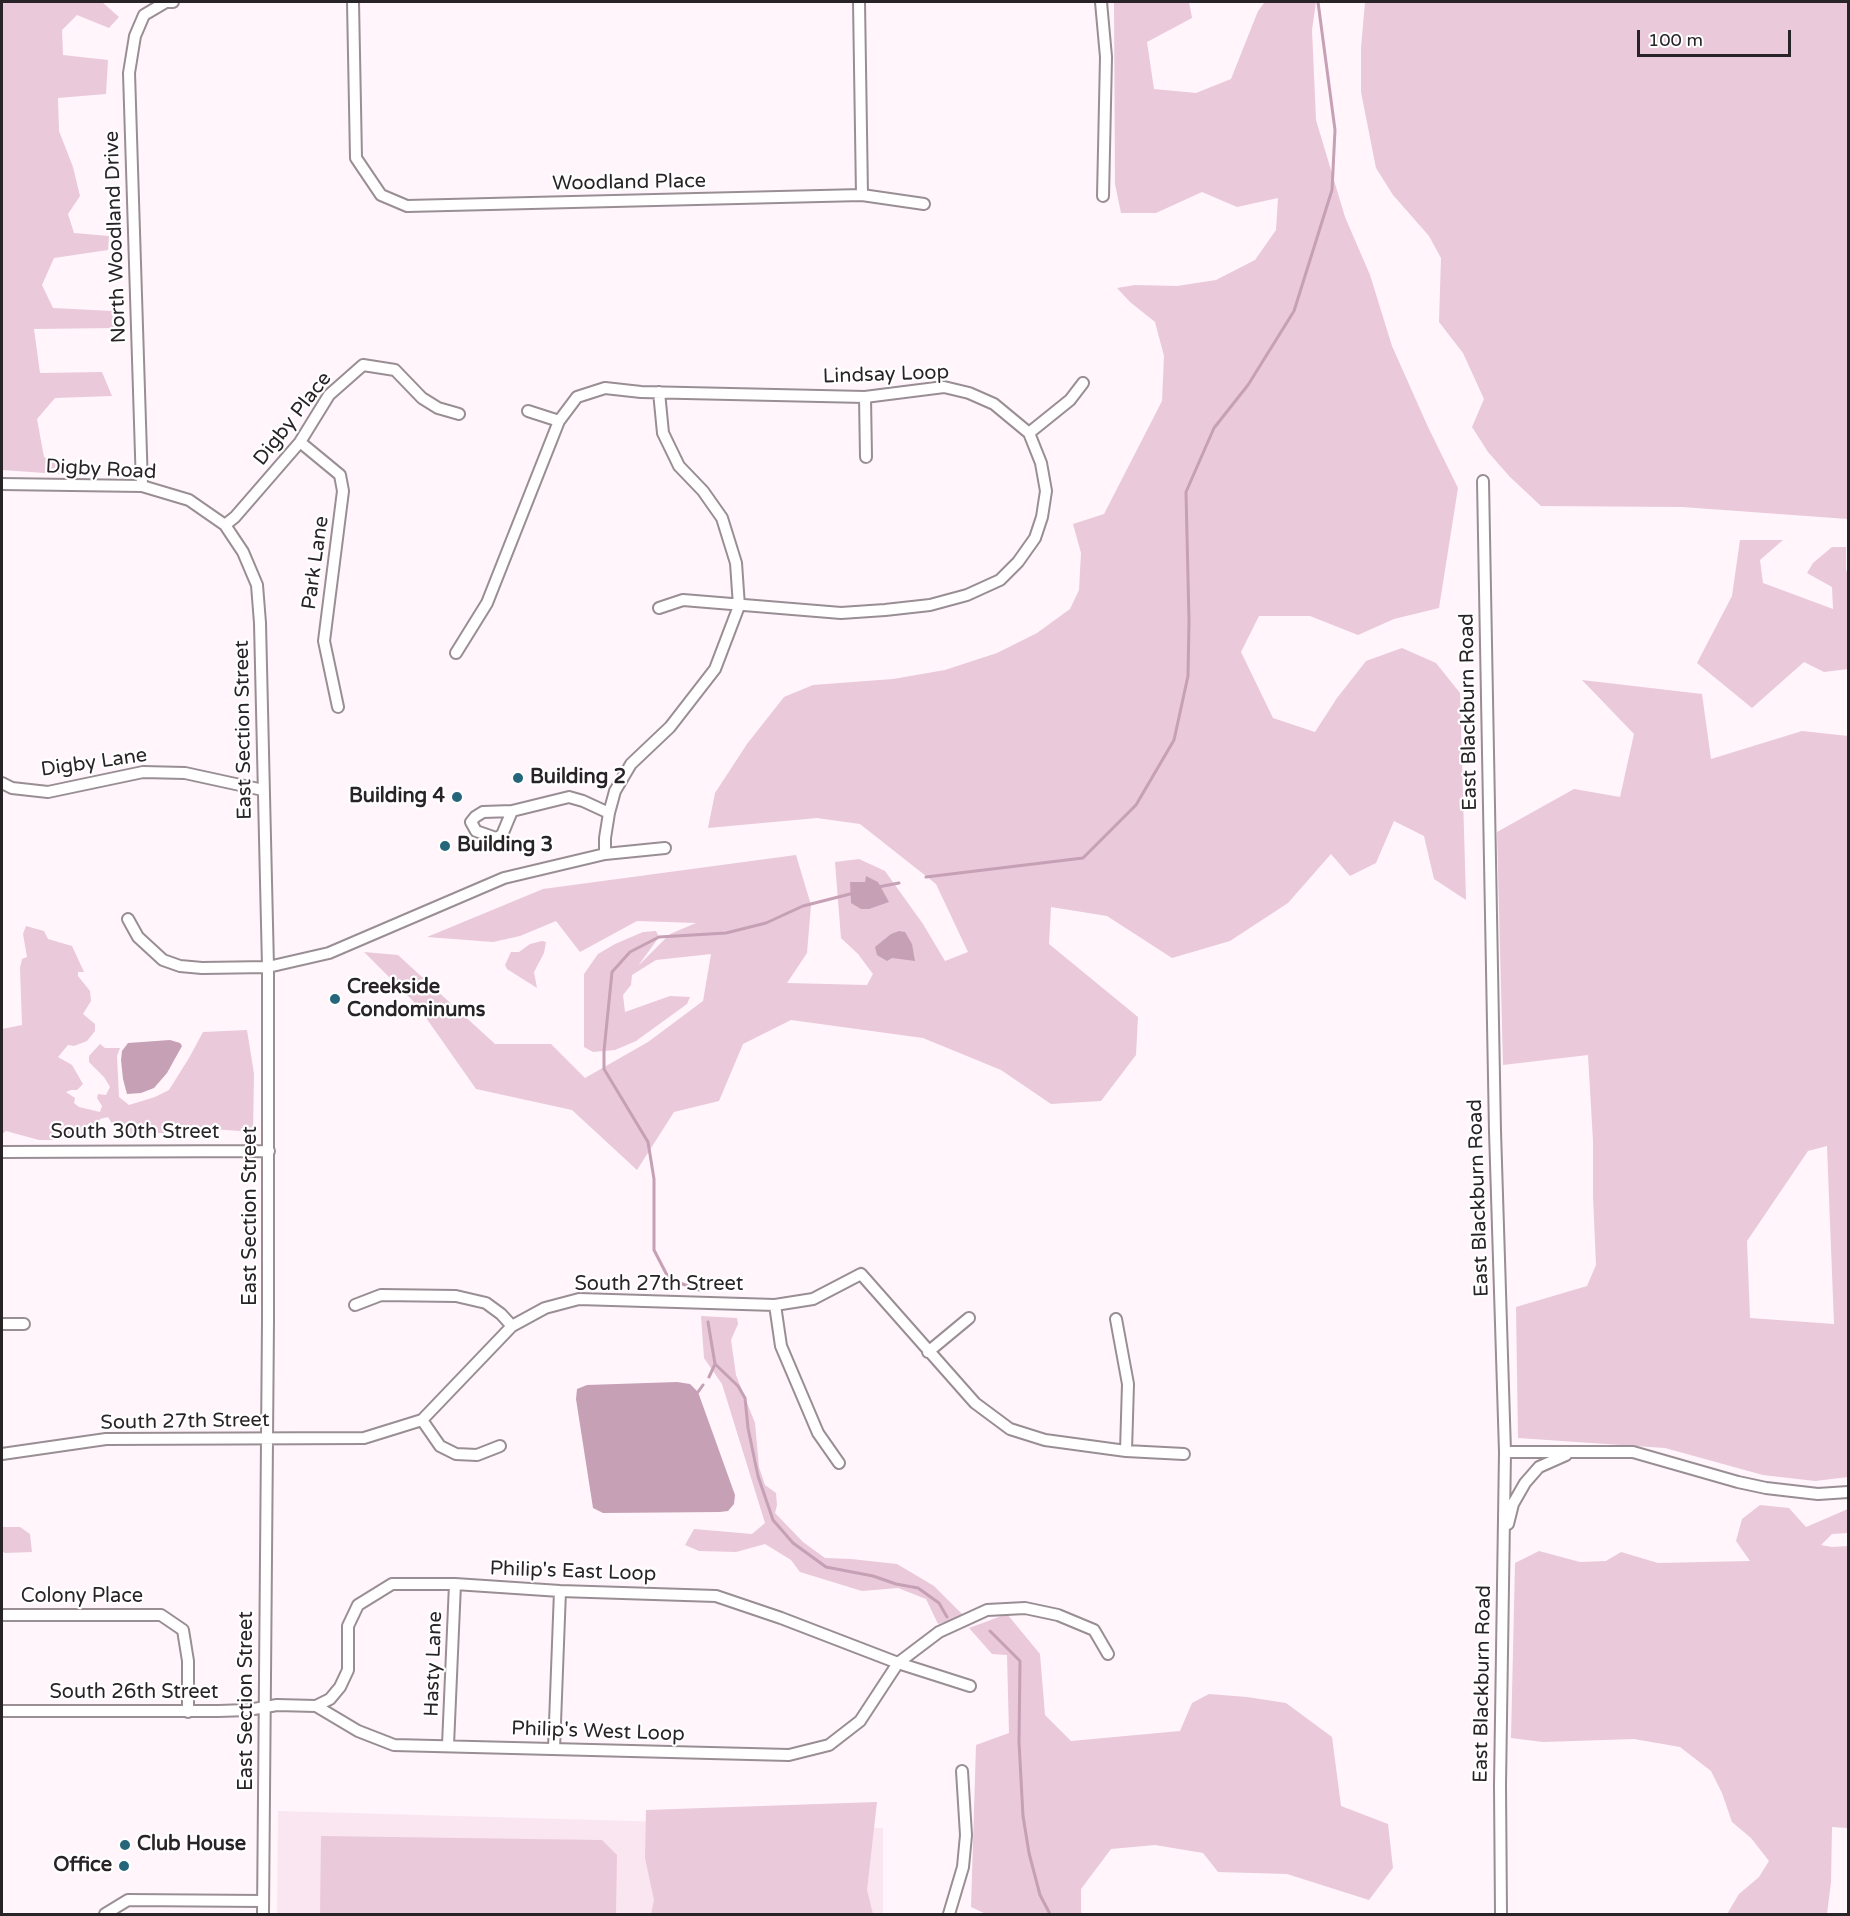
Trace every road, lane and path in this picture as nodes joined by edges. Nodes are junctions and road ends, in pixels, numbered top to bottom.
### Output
1 (166, 2) edge
2 (173, 2) edge
3 (353, 2) edge
4 (859, 2) edge
5 (1101, 2) edge
6 (862, 195) junction
7 (1102, 196) dead end
8 (924, 204) dead end
9 (1083, 383) dead end
10 (659, 392) junction
11 (865, 397) junction
12 (528, 411) dead end
13 (459, 414) dead end
14 (559, 422) junction
15 (1029, 433) junction
16 (300, 442) junction
17 (866, 457) dead end
18 (1483, 482) dead end
19 (2, 484) edge
20 (142, 486) junction
21 (225, 525) junction
22 (739, 606) junction
23 (658, 608) dead end
24 (456, 653) dead end
25 (338, 707) dead end
26 (2, 783) edge
27 (263, 790) junction
28 (512, 811) dead end
29 (609, 813) junction
30 (665, 848) dead end
31 (606, 854) junction
32 (128, 919) dead end
33 (268, 967) junction
34 (269, 1151) junction
35 (2, 1152) edge
36 (355, 1305) dead end
37 (775, 1305) junction
38 (969, 1318) dead end
39 (1116, 1319) dead end
40 (2, 1324) edge
41 (24, 1324) dead end
42 (512, 1326) junction
43 (928, 1352) junction
44 (422, 1420) junction
45 (268, 1438) junction
46 (500, 1446) dead end
47 (1126, 1451) junction
48 (1505, 1452) junction
49 (1575, 1452) junction
50 (2, 1454) edge
51 (1184, 1454) dead end
52 (840, 1462) dead end
53 (1848, 1492) edge
54 (1504, 1542) junction
55 (455, 1584) junction
56 (560, 1591) junction
57 (2, 1615) edge
58 (1107, 1654) dead end
59 (898, 1663) junction
60 (970, 1686) dead end
61 (316, 1706) junction
62 (266, 1707) junction
63 (2, 1710) edge
64 (188, 1712) junction
65 (448, 1745) junction
66 (554, 1749) junction
67 (962, 1771) dead end
68 (263, 1901) junction
69 (105, 1914) edge
70 (263, 1914) edge
71 (949, 1914) edge
72 (1501, 1914) edge

1 - 2 street
1 - 20 street, North Woodland Drive
3 - 6 street, Woodland Place
4 - 6 street
5 - 7 street
6 - 8 street, Woodland Place
9 - 15 street
10 - 11 street, Lindsay Loop
10 - 14 street, Lindsay Loop
10 - 22 street
11 - 15 street, Lindsay Loop
11 - 17 street
12 - 14 street
13 - 16 street, Digby Place
14 - 24 street, Lindsay Loop
15 - 22 street, Lindsay Loop
16 - 21 street, Digby Place
16 - 25 street, Park Lane
18 - 48 street, East Blackburn Road
19 - 20 street, Digby Road
20 - 21 street, Digby Road
21 - 27 street, East Section Street
22 - 23 street, Lindsay Loop
22 - 29 street
26 - 27 street, Digby Lane
27 - 33 street, East Section Street
28 - 29 street
29 - 31 street
30 - 31 street
31 - 33 street
32 - 33 street
33 - 34 street, East Section Street
34 - 35 street, South 30th Street
34 - 45 street, East Section Street
36 - 42 street
37 - 42 street, South 27th Street
37 - 43 street, South 27th Street
37 - 52 street
38 - 43 street
39 - 47 street
40 - 41 street
42 - 44 street, South 27th Street
43 - 47 street
44 - 45 street, South 27th Street
44 - 46 street
45 - 50 street, South 27th Street
45 - 62 street, East Section Street
47 - 51 street
48 - 49 street
48 - 54 street, East Blackburn Road
49 - 53 street
49 - 54 street
54 - 72 street, East Blackburn Road
55 - 56 street, Philip's East Loop
55 - 61 street, Philip's East Loop
55 - 65 street, Hasty Lane
56 - 59 street, Philip's East Loop
56 - 66 street
57 - 64 street, Colony Place
58 - 59 street, Philip's West Loop
59 - 60 street, Philip's East Loop
59 - 66 street, Philip's West Loop
61 - 62 street, Philip's West Loop
61 - 65 street, Philip's West Loop
62 - 64 street, South 26th Street
62 - 68 street, East Section Street
63 - 64 street, South 26th Street
65 - 66 street, Philip's West Loop
67 - 71 street
68 - 69 street
68 - 70 street, East Section Street

